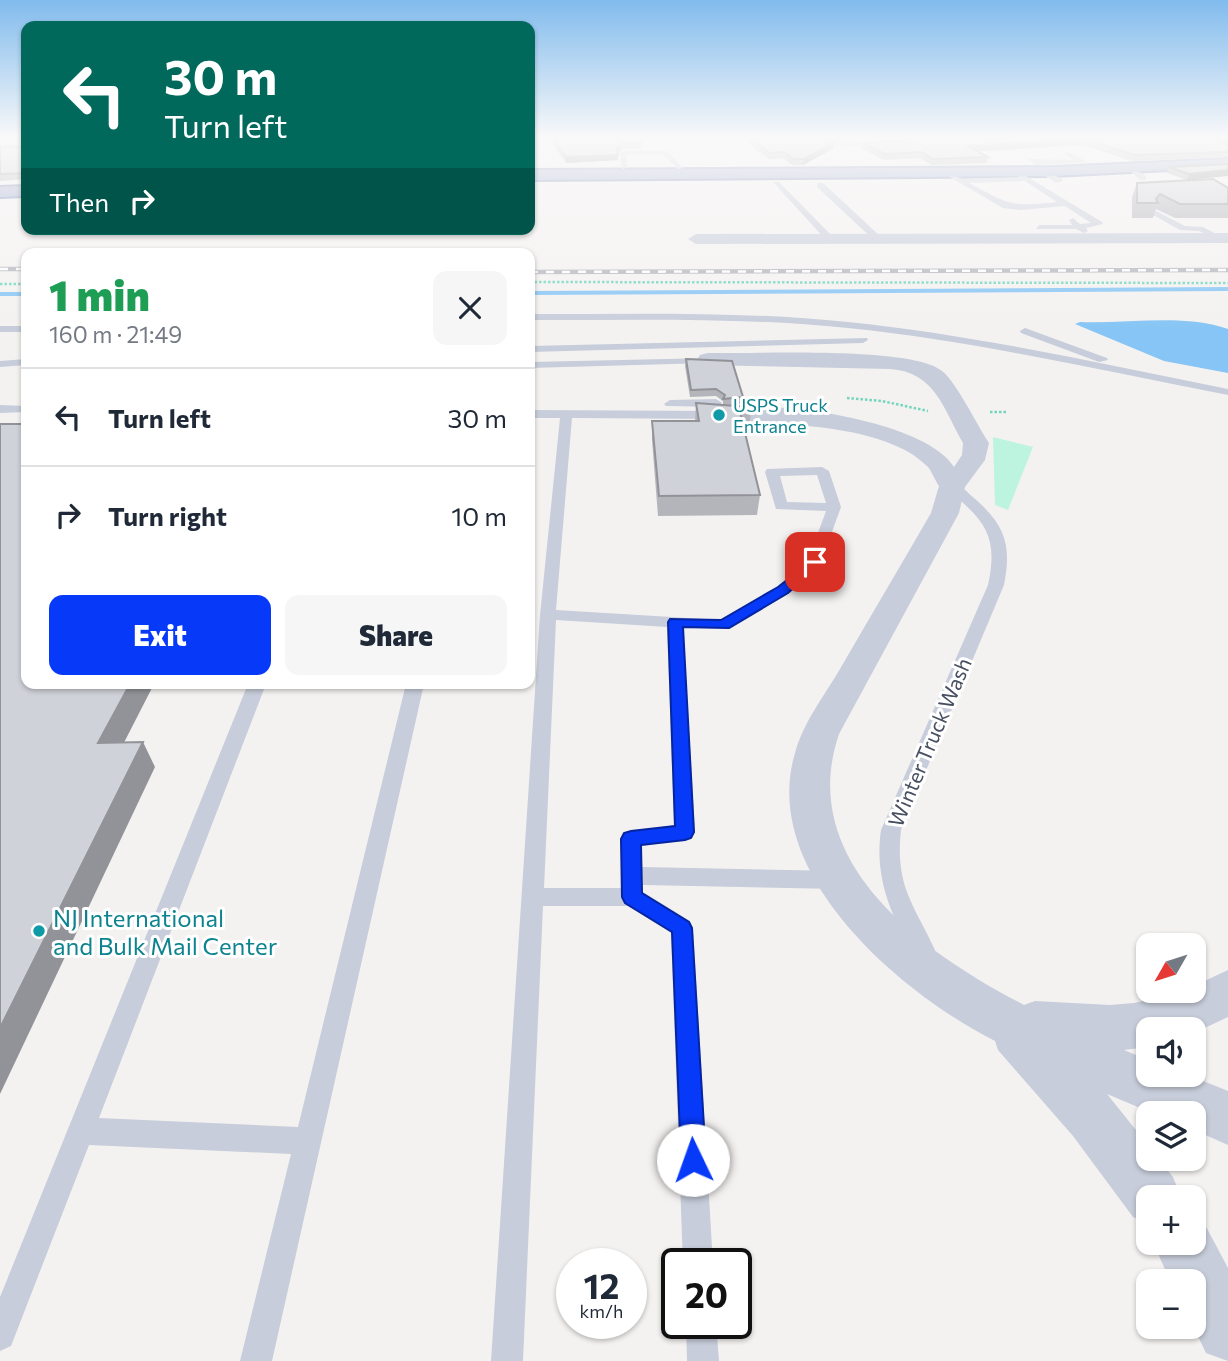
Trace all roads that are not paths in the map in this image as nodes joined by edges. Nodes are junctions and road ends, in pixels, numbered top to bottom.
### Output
1 (1063, 202) joint
2 (794, 203) edge
3 (839, 203) edge
4 (1000, 203) edge
5 (1156, 213) edge
6 (1083, 218) dead end
7 (1051, 219) junction
8 (1096, 238) junction
9 (1224, 238) edge
10 (696, 239) dead end
11 (830, 239) junction
12 (878, 239) junction
13 (0, 317) edge
14 (21, 317) edge
15 (535, 317) edge
16 (0, 329) edge
17 (21, 329) edge
18 (1025, 331) dead end
19 (863, 340) dead end
20 (535, 349) edge
21 (21, 362) edge
22 (0, 364) edge
23 (709, 364) joint
24 (535, 365) edge
25 (1152, 378) junction
26 (1228, 392) edge
27 (0, 409) edge
28 (21, 409) edge
29 (535, 414) edge
30 (566, 414) junction
31 (719, 415) junction
32 (952, 486) junction
33 (834, 507) junction
34 (548, 615) junction
35 (675, 622) junction
36 (255, 689) edge
37 (414, 689) edge
38 (837, 880) junction
39 (632, 887) junction
40 (533, 897) junction
41 (1228, 992) edge
42 (985, 1010) junction
43 (1228, 1118) edge
44 (82, 1131) junction
45 (307, 1141) junction
46 (1144, 1185) edge
47 (697, 1248) edge
48 (1189, 1255) edge
49 (1228, 1331) edge
50 (0, 1335) edge
51 (702, 1339) edge
52 (256, 1361) edge
53 (508, 1361) edge
54 (703, 1361) edge

1 - 7 lane
1 - 7 lane
2 - 11 lane
3 - 12 lane
4 - 7 lane
5 - 9 lane
6 - 7 lane
7 - 8 lane
8 - 9 street
8 - 12 street
10 - 11 street
11 - 12 street
13 - 14 lane
15 - 25 lane
16 - 17 lane
18 - 25 lane
19 - 20 lane
21 - 22 lane
23 - 24 lane
23 - 32 street
25 - 26 lane
27 - 28 lane
29 - 30 lane
30 - 31 lane
30 - 31 lane
30 - 34 lane
31 - 32 street
31 - 32 street
32 - 38 street
32 - 42 lane, Winter Truck Wash
33 - 33 lane
33 - 35 lane
34 - 35 lane
34 - 40 lane
35 - 39 lane
36 - 44 lane
37 - 45 lane
38 - 39 lane
38 - 42 street
39 - 40 lane
39 - 47 lane
40 - 53 lane
41 - 42 street
42 - 43 street
42 - 46 street
44 - 45 lane
44 - 50 lane
45 - 52 lane
48 - 49 street
51 - 54 lane

